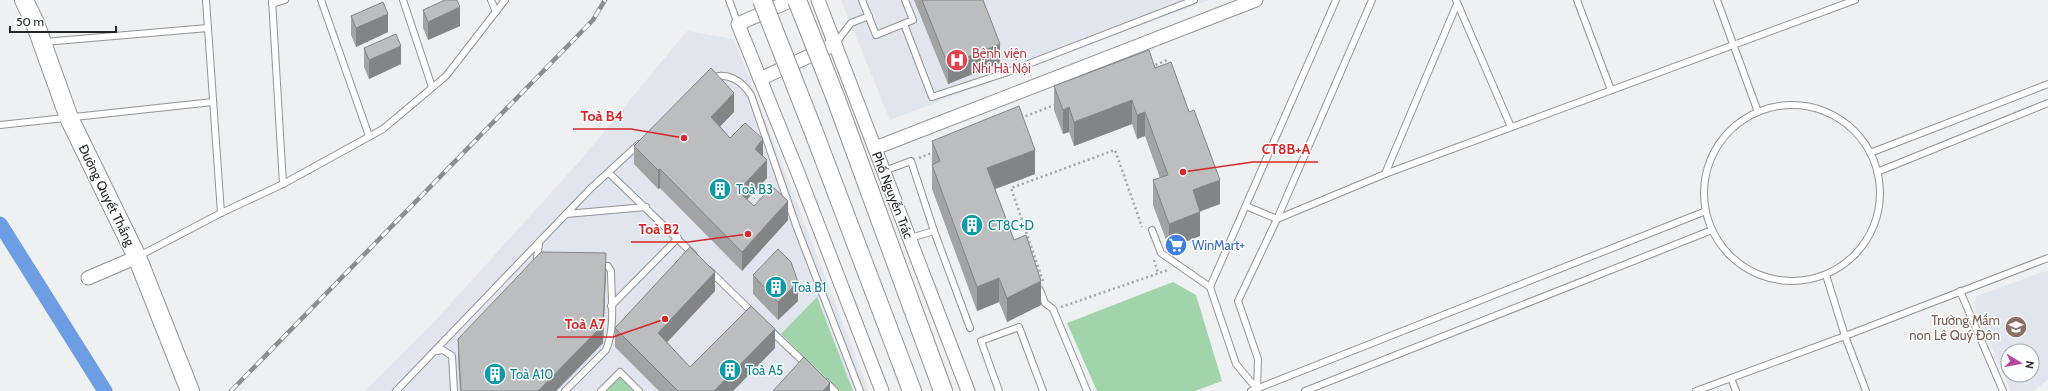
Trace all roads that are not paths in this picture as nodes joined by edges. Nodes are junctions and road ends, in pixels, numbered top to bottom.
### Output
1 (206, 0) edge
2 (285, 0) edge
3 (321, 0) edge
4 (403, 0) edge
5 (491, 0) edge
6 (506, 0) edge
7 (729, 0) edge
8 (762, 0) edge
9 (792, 0) edge
10 (798, 0) edge
11 (818, 0) edge
12 (862, 0) edge
13 (905, 0) edge
14 (1194, 0) edge
15 (1336, 0) edge
16 (1372, 0) edge
17 (1578, 0) edge
18 (1717, 0) edge
19 (1250, 1) edge
20 (1852, 1) edge
21 (272, 2) edge
22 (1456, 2) edge
23 (31, 10) edge
24 (496, 12) junction
25 (868, 16) junction
26 (738, 24) junction
27 (904, 24) junction
28 (208, 28) junction
29 (42, 42) junction
30 (835, 44) junction
31 (1734, 44) junction
32 (760, 79) junction
33 (706, 80) edge
34 (2048, 84) edge
35 (432, 87) junction
36 (1611, 90) junction
37 (213, 102) junction
38 (2048, 103) edge
39 (1758, 112) junction
40 (69, 118) junction
41 (0, 125) edge
42 (1510, 127) junction
43 (369, 136) junction
44 (643, 140) edge
45 (875, 148) junction
46 (1870, 153) junction
47 (884, 171) junction
48 (1877, 172) junction
49 (609, 173) junction
50 (1384, 174) junction
51 (283, 184) junction
52 (1246, 206) junction
53 (646, 207) junction
54 (1706, 211) junction
55 (220, 213) junction
56 (566, 214) junction
57 (1277, 219) junction
58 (1152, 230) dead end
59 (1712, 230) junction
60 (934, 231) junction
61 (678, 238) junction
62 (910, 238) junction
63 (540, 241) junction
64 (696, 256) edge
65 (137, 257) junction
66 (2048, 258) edge
67 (549, 264) edge
68 (592, 265) edge
69 (706, 267) edge
70 (1826, 275) junction
71 (88, 278) dead end
72 (1210, 287) junction
73 (1040, 290) edge
74 (1960, 291) junction
75 (611, 306) junction
76 (758, 318) edge
77 (763, 323) edge
78 (970, 328) dead end
79 (1845, 336) junction
80 (436, 351) junction
81 (812, 370) edge
82 (818, 375) edge
83 (1731, 378) junction
84 (1258, 390) edge
85 (190, 391) edge
86 (396, 391) edge
87 (454, 391) edge
88 (565, 391) edge
89 (601, 391) edge
90 (639, 391) edge
91 (834, 391) edge
92 (860, 391) edge
93 (882, 391) edge
94 (912, 391) edge
95 (943, 391) edge
96 (968, 391) edge
97 (999, 391) edge
98 (1043, 391) edge
99 (1087, 391) edge
100 (1251, 391) edge
101 (1305, 391) edge
102 (1696, 391) edge
103 (1736, 391) edge
104 (1866, 391) edge
105 (2003, 391) edge

1 - 28 lane
2 - 21 lane
3 - 43 lane
4 - 35 lane
5 - 24 lane
6 - 24 lane
7 - 26 lane
8 - 94 main road, bridge
9 - 26 street
10 - 95 main road, Phố Nguyễn Trác, bridge
11 - 30 street, Phố Nguyễn Trác
12 - 25 lane
13 - 27 lane
14 - 27 lane
15 - 52 lane
16 - 57 lane
17 - 36 lane
18 - 31 lane
19 - 45 street
20 - 31 lane
21 - 51 lane
22 - 42 lane
22 - 50 lane
23 - 29 main road, Đường Quyết Thắng
24 - 35 lane
25 - 27 lane
25 - 30 lane
26 - 32 street
28 - 29 lane
28 - 37 lane
29 - 40 main road, Đường Quyết Thắng
30 - 32 street
30 - 45 street, Phố Nguyễn Trác
31 - 36 lane
31 - 39 lane
32 - 93 street
33 - 92 lane
34 - 46 lane
35 - 43 lane
36 - 42 lane
37 - 40 lane
37 - 55 lane
38 - 48 lane
39 - 46 lane
39 - 54 lane
40 - 41 lane
40 - 65 main road, Đường Quyết Thắng
42 - 50 lane
43 - 51 lane
44 - 49 lane
45 - 47 street, Phố Nguyễn Trác
46 - 48 lane
47 - 60 lane
47 - 62 street, Phố Nguyễn Trác
48 - 70 lane
49 - 53 lane
49 - 56 lane
50 - 57 lane
51 - 55 lane
52 - 57 lane
52 - 72 lane
53 - 56 lane
53 - 61 lane
54 - 59 lane
54 - 84 lane
55 - 65 lane
56 - 63 lane
57 - 84 lane
58 - 72 lane
59 - 70 lane
59 - 101 lane
60 - 62 lane
60 - 78 lane
61 - 64 lane
61 - 75 lane
62 - 96 street, Phố Nguyễn Trác
63 - 67 lane
63 - 80 lane
65 - 71 street
65 - 85 main road, Đường Quyết Thắng
66 - 74 lane
68 - 75 lane
69 - 76 lane
70 - 79 lane
72 - 84 lane
73 - 99 lane
74 - 79 lane
74 - 105 lane
75 - 88 lane
77 - 81 lane
79 - 83 lane
79 - 104 lane
80 - 86 lane
80 - 87 lane
82 - 91 lane
83 - 102 lane
83 - 103 lane
84 - 100 lane
89 - 90 lane
97 - 98 lane

